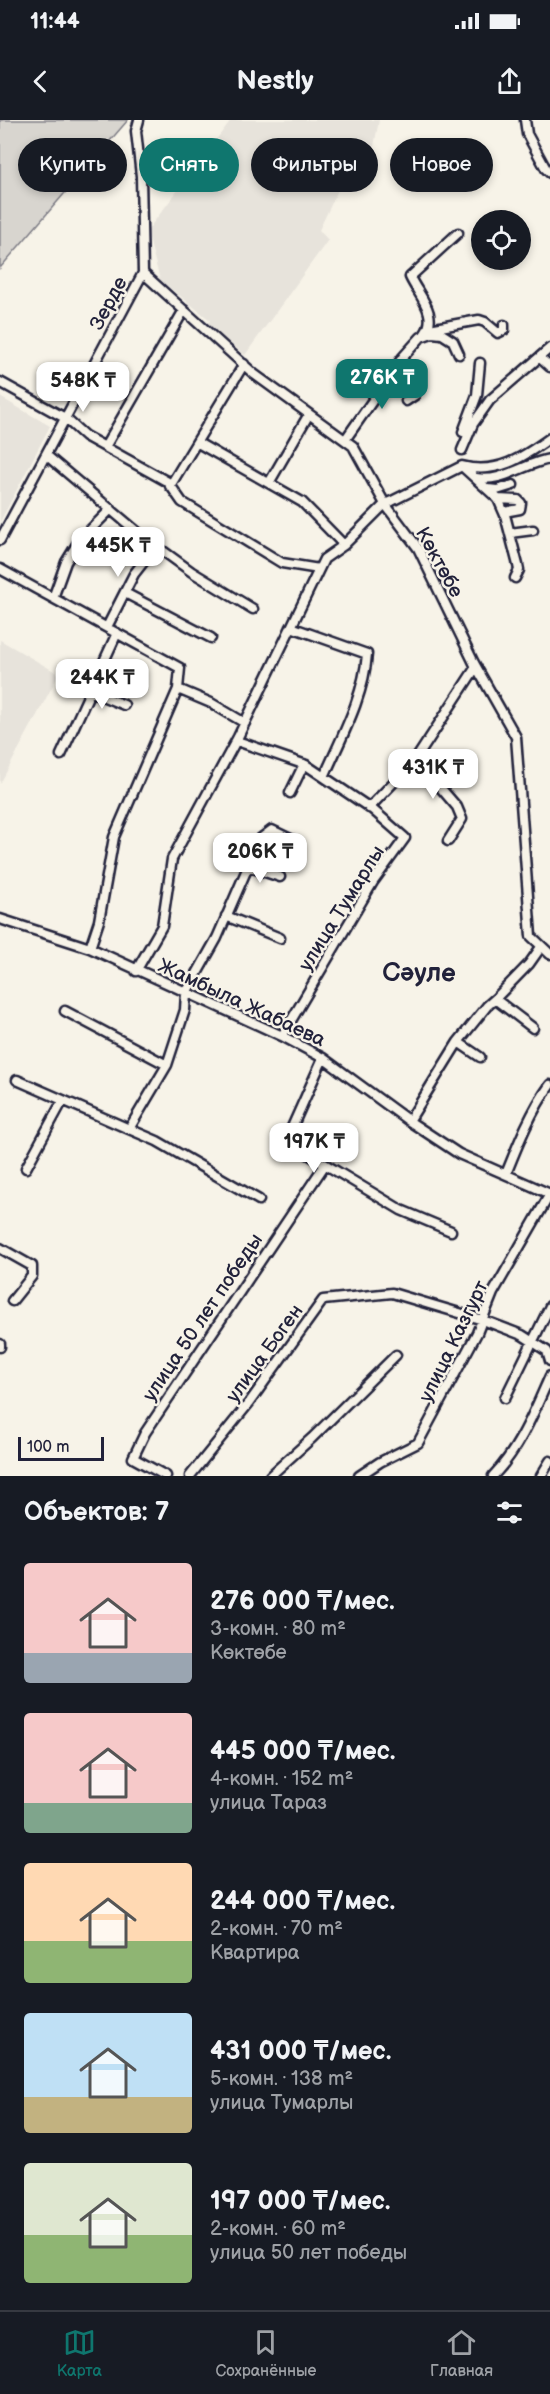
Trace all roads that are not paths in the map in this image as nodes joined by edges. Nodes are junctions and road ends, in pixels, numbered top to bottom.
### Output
1 (139, 120) edge
2 (526, 120) edge
3 (550, 173) edge
4 (458, 233) dead end
5 (142, 273) junction
6 (184, 310) junction
7 (504, 325) dead end
8 (435, 328) dead end
9 (421, 338) junction
10 (550, 348) edge
11 (459, 354) dead end
12 (540, 358) junction
13 (400, 362) junction
14 (480, 363) dead end
15 (244, 364) junction
16 (550, 367) edge
17 (0, 382) edge
18 (406, 401) dead end
19 (309, 414) junction
20 (65, 418) junction
21 (463, 432) dead end
22 (550, 438) edge
23 (345, 440) junction
24 (198, 442) junction
25 (105, 447) junction
26 (462, 450) dead end
27 (46, 455) junction
28 (550, 459) edge
29 (462, 466) junction
30 (476, 478) junction
31 (269, 483) junction
32 (170, 486) junction
33 (513, 486) dead end
34 (489, 489) junction
35 (498, 499) junction
36 (385, 504) junction
37 (111, 509) junction
38 (504, 512) junction
39 (533, 530) dead end
40 (510, 533) junction
41 (0, 540) edge
42 (344, 545) junction
43 (156, 546) junction
44 (0, 569) edge
45 (320, 569) junction
46 (515, 578) dead end
47 (125, 592) junction
48 (53, 598) junction
49 (253, 609) dead end
50 (107, 627) junction
51 (291, 627) junction
52 (117, 633) junction
53 (211, 638) dead end
54 (476, 668) junction
55 (178, 689) junction
56 (90, 691) junction
57 (124, 705) dead end
58 (245, 723) junction
59 (237, 741) junction
60 (61, 755) dead end
61 (416, 759) junction
62 (304, 764) junction
63 (324, 777) junction
64 (290, 794) dead end
65 (369, 808) junction
66 (295, 841) dead end
67 (448, 841) dead end
68 (248, 866) junction
69 (280, 877) dead end
70 (226, 916) junction
71 (0, 919) edge
72 (280, 938) dead end
73 (541, 947) junction
74 (90, 948) junction
75 (550, 954) edge
76 (136, 971) junction
77 (186, 993) junction
78 (495, 999) junction
79 (65, 1011) dead end
80 (533, 1028) dead end
81 (282, 1036) junction
82 (458, 1042) junction
83 (480, 1057) dead end
84 (323, 1058) junction
85 (167, 1065) junction
86 (17, 1080) dead end
87 (550, 1085) edge
88 (63, 1100) junction
89 (409, 1121) junction
90 (129, 1129) junction
91 (324, 1166) junction
92 (26, 1168) dead end
93 (506, 1174) junction
94 (550, 1194) edge
95 (259, 1200) dead end
96 (451, 1231) dead end
97 (0, 1248) edge
98 (12, 1300) dead end
99 (550, 1306) edge
100 (483, 1320) junction
101 (532, 1343) junction
102 (396, 1355) dead end
103 (550, 1361) edge
104 (550, 1376) edge
105 (505, 1398) dead end
106 (550, 1461) edge
107 (166, 1476) edge
108 (190, 1476) edge
109 (270, 1476) edge
110 (359, 1476) edge
111 (493, 1476) edge
112 (541, 1476) edge

1 - 5 street
2 - 3 street
4 - 9 street
5 - 6 street, Көктөбе
5 - 20 street, Зерде
6 - 15 street, Көктөбе
6 - 25 street
7 - 8 street
9 - 11 street
9 - 13 street
10 - 12 street
12 - 16 street
12 - 26 street
13 - 18 street
13 - 23 street
14 - 21 street
15 - 19 street, Көктөбе
15 - 24 street
17 - 20 street
19 - 23 street, Көктөбе
19 - 31 street
20 - 25 street
20 - 27 street, Зерде
22 - 29 street
23 - 36 street, Көктөбе
24 - 31 street
24 - 32 street
25 - 32 street
27 - 37 street
27 - 41 street, Зерде
28 - 30 street
29 - 30 street
29 - 36 street
30 - 34 street
31 - 42 street
32 - 45 street
33 - 34 street
34 - 35 street
35 - 38 street
35 - 38 street
36 - 42 street
36 - 54 street, Көктөбе
37 - 43 street
37 - 48 street
38 - 40 street
39 - 40 street
40 - 46 street
42 - 45 street
43 - 47 street
43 - 49 street
44 - 48 street
45 - 51 street
47 - 50 street
47 - 53 street
48 - 50 street
50 - 52 street
51 - 58 street
51 - 63 street
52 - 55 street
52 - 56 street
54 - 61 street
54 - 73 street, Көктөбе
55 - 58 street
55 - 74 street
56 - 57 street
56 - 60 street
58 - 59 street
59 - 62 street, улица Тумарлы
59 - 76 street
61 - 65 street
61 - 67 street
62 - 63 street, улица Тумарлы
62 - 64 street
63 - 65 street, улица Тумарлы
65 - 81 street, улица Тумарлы
66 - 68 street
68 - 69 street
68 - 70 street
70 - 72 street
70 - 77 street
71 - 74 street, Жамбыла Жабаева
73 - 75 street, Көктөбе
73 - 78 street
74 - 76 street, Жамбыла Жабаева
76 - 77 street, Жамбыла Жабаева
77 - 81 street, Жамбыла Жабаева
77 - 85 street
78 - 80 street
78 - 82 street
79 - 85 street
81 - 84 street, Жамбыла Жабаева
82 - 83 street
82 - 89 street
84 - 89 street, Жамбыла Жабаева
84 - 91 street
85 - 90 street
86 - 88 street
87 - 93 street
88 - 90 street
88 - 92 street
89 - 93 street, Жамбыла Жабаева
90 - 95 street
91 - 96 street
91 - 107 street, улица 50 лет победы
93 - 94 street, Жамбыла Жабаева
94 - 100 street, улица Казгурт
97 - 98 street
99 - 101 street
100 - 101 street, улица Боген
100 - 108 street, улица Боген
100 - 110 street, улица Казгурт
101 - 103 street, улица Боген
101 - 105 street
102 - 109 street
104 - 111 street
106 - 112 street

